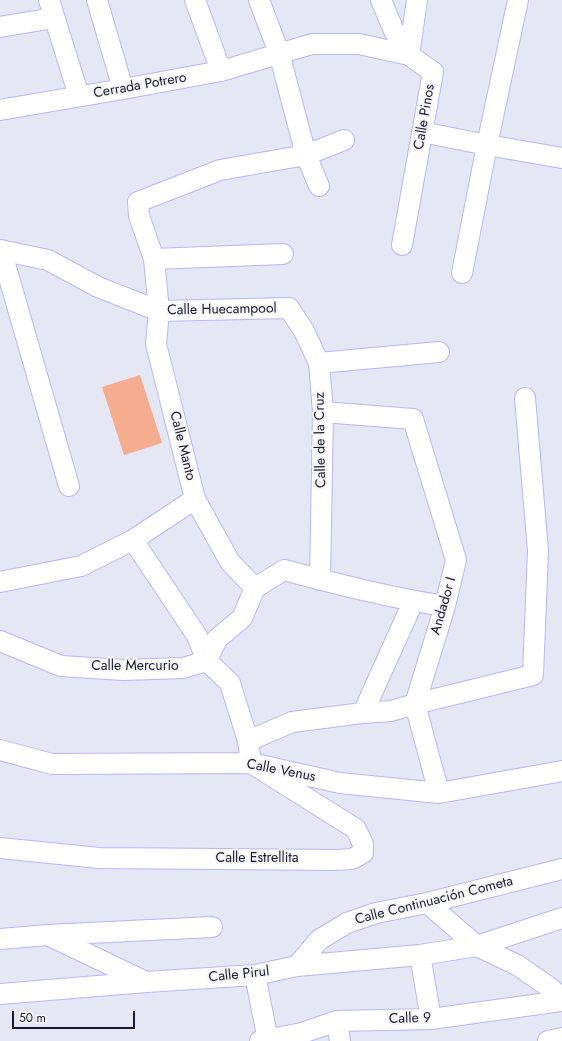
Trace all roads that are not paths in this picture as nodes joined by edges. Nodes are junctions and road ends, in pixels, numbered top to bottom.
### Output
1 (97, 0) edge
2 (195, 0) edge
3 (259, 0) edge
4 (381, 0) edge
5 (417, 0) edge
6 (518, 0) edge
7 (51, 9) edge
8 (0, 27) edge
9 (279, 54) junction
10 (409, 55) junction
11 (221, 71) junction
12 (123, 90) junction
13 (79, 96) junction
14 (0, 110) edge
15 (422, 132) junction
16 (344, 140) dead end
17 (487, 145) junction
18 (306, 155) junction
19 (562, 158) edge
20 (319, 186) dead end
21 (402, 245) dead end
22 (1, 250) edge
23 (283, 254) dead end
24 (154, 259) junction
25 (462, 273) dead end
26 (289, 308) joint
27 (159, 311) junction
28 (439, 352) dead end
29 (319, 363) junction
30 (525, 398) dead end
31 (324, 412) junction
32 (69, 486) dead end
33 (195, 499) junction
34 (133, 540) junction
35 (320, 580) junction
36 (0, 582) edge
37 (255, 588) junction
38 (413, 602) junction
39 (445, 606) junction
40 (0, 641) edge
41 (207, 661) junction
42 (415, 704) junction
43 (363, 713) junction
44 (248, 741) junction
45 (0, 750) edge
46 (251, 763) junction
47 (562, 771) edge
48 (439, 793) junction
49 (0, 848) edge
50 (562, 869) edge
51 (427, 903) junction
52 (562, 918) edge
53 (212, 927) dead end
54 (48, 935) junction
55 (0, 939) edge
56 (477, 946) junction
57 (420, 955) junction
58 (297, 966) junction
59 (255, 975) junction
60 (146, 982) junction
61 (0, 994) edge
62 (562, 998) edge
63 (562, 1001) edge
64 (431, 1019) junction
65 (337, 1021) junction
66 (562, 1038) edge
67 (264, 1040) edge
68 (340, 1041) edge
69 (548, 1041) edge

1 - 12 street
2 - 11 street
3 - 9 street
4 - 10 street
5 - 10 street
6 - 17 street
7 - 8 street
7 - 13 street
9 - 10 street, Cerrada Potrero
9 - 11 street, Cerrada Potrero
9 - 18 street
10 - 15 street, Calle Pinos
11 - 12 street, Cerrada Potrero
12 - 13 street, Cerrada Potrero
13 - 14 street, Cerrada Potrero
15 - 17 street
15 - 21 street, Calle Pinos
16 - 18 street
17 - 19 street
17 - 25 street
18 - 20 street
18 - 24 street, Calle Manto
22 - 27 street, Calle Huecampool
22 - 32 street
23 - 24 street
24 - 27 street, Calle Manto
26 - 27 street, Calle Huecampool
26 - 29 street, Calle de la Cruz
27 - 33 street, Calle Manto
28 - 29 street
29 - 31 street, Calle de la Cruz
30 - 42 street
31 - 35 street, Calle de la Cruz
31 - 39 street, Andador I
33 - 34 street
33 - 37 street, Calle Manto
34 - 36 street
34 - 41 street
35 - 37 street
35 - 38 street
37 - 41 street
38 - 39 street
38 - 43 street
39 - 42 street, Andador I
40 - 41 street, Calle Mercurio
41 - 44 street
42 - 43 street
42 - 48 street
43 - 44 street
44 - 46 street
45 - 46 street, Calle Venus
46 - 48 street, Calle Venus
46 - 49 street, Calle Estrellita
47 - 48 street, Calle Venus
50 - 51 street, Calle Continuación Cometa
51 - 56 street
51 - 58 street, Calle Continuación Cometa
52 - 56 street, Calle Pirul
53 - 54 street
54 - 55 street
54 - 60 street
56 - 57 street, Calle Pirul
56 - 62 street
57 - 58 street, Calle Pirul
57 - 64 street
58 - 59 street, Calle Pirul
59 - 60 street, Calle Pirul
59 - 67 street
60 - 61 street, Calle Pirul
63 - 64 street, Calle 9
64 - 65 street, Calle 9
65 - 67 street, Calle 9
65 - 68 street
66 - 69 street

